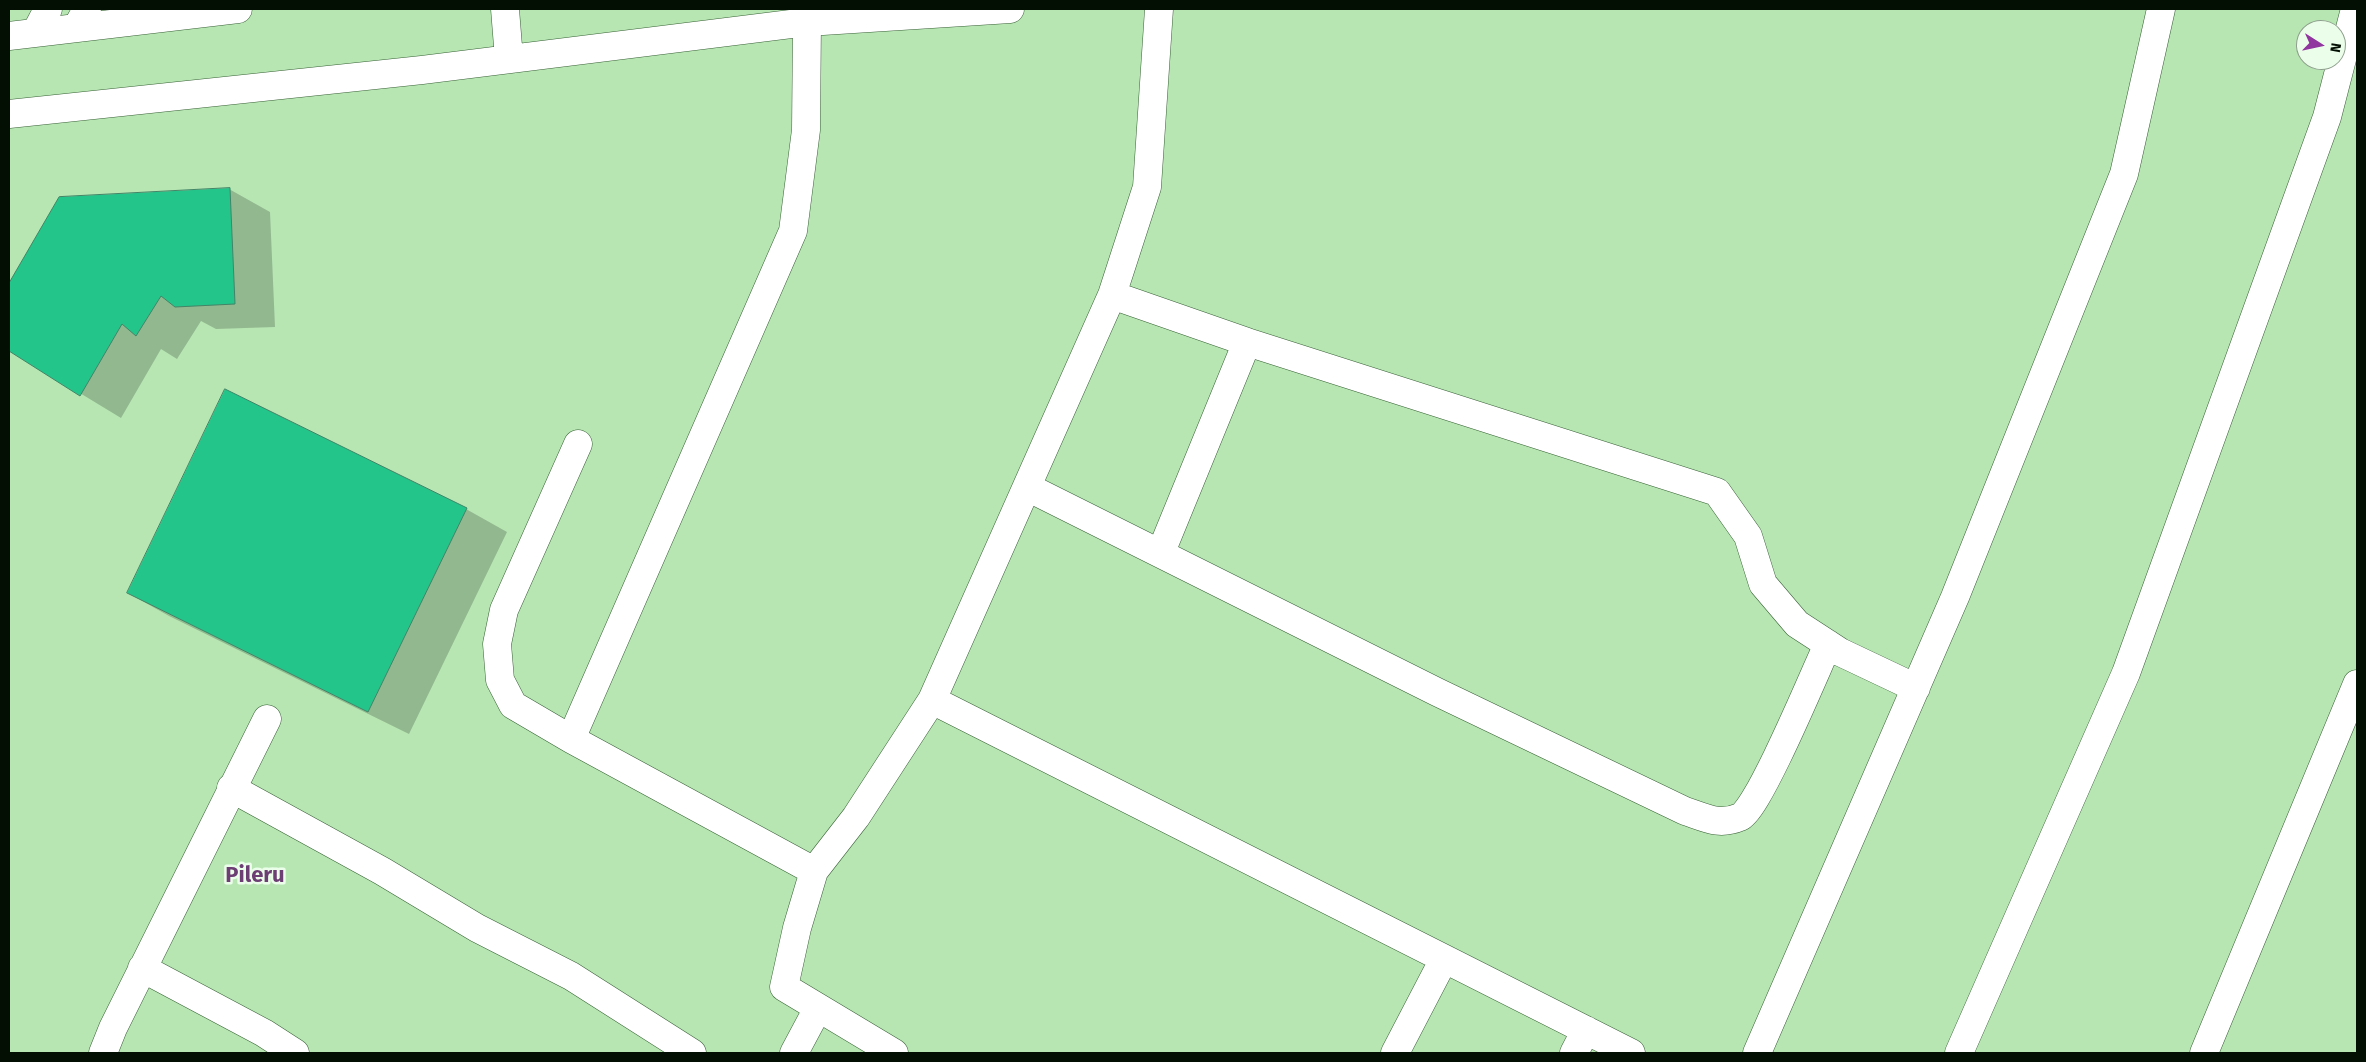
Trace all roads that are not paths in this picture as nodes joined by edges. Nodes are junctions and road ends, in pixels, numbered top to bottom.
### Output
1 (238, 9) edge
2 (505, 9) edge
3 (1010, 9) edge
4 (1160, 9) edge
5 (2161, 9) edge
6 (2355, 9) edge
7 (82, 18) edge
8 (42, 20) edge
9 (806, 22) junction
10 (9, 36) edge
11 (509, 59) junction
12 (9, 114) edge
13 (1112, 295) junction
14 (1247, 342) junction
15 (578, 444) dead end
16 (1027, 487) junction
17 (1161, 552) junction
18 (1828, 644) junction
19 (2357, 684) edge
20 (1916, 688) junction
21 (932, 700) junction
22 (267, 719) dead end
23 (572, 739) junction
24 (231, 788) junction
25 (814, 871) junction
26 (1444, 959) junction
27 (142, 968) junction
28 (818, 1008) junction
29 (1580, 1042) edge
30 (269, 1046) edge
31 (103, 1053) edge
32 (295, 1053) edge
33 (692, 1053) edge
34 (794, 1053) edge
35 (894, 1053) edge
36 (1395, 1053) edge
37 (1631, 1053) edge
38 (1757, 1053) edge
39 (1959, 1053) edge
40 (2204, 1053) edge

1 - 7 main road
2 - 11 main road
3 - 9 main road
4 - 13 main road
5 - 20 main road
6 - 39 main road
7 - 8 main road
8 - 10 main road
9 - 11 main road
9 - 23 main road
11 - 12 main road
13 - 14 main road
13 - 16 main road
14 - 17 main road
14 - 18 main road
15 - 23 main road
16 - 17 main road
16 - 21 main road
17 - 18 main road
18 - 20 main road
19 - 40 main road
20 - 38 main road
21 - 25 main road
21 - 26 main road
22 - 24 main road
23 - 25 main road
24 - 27 main road
24 - 33 main road
25 - 28 main road
26 - 29 main road
26 - 36 main road
27 - 30 main road
27 - 31 main road
28 - 34 main road
28 - 35 main road
29 - 37 main road
30 - 32 main road

